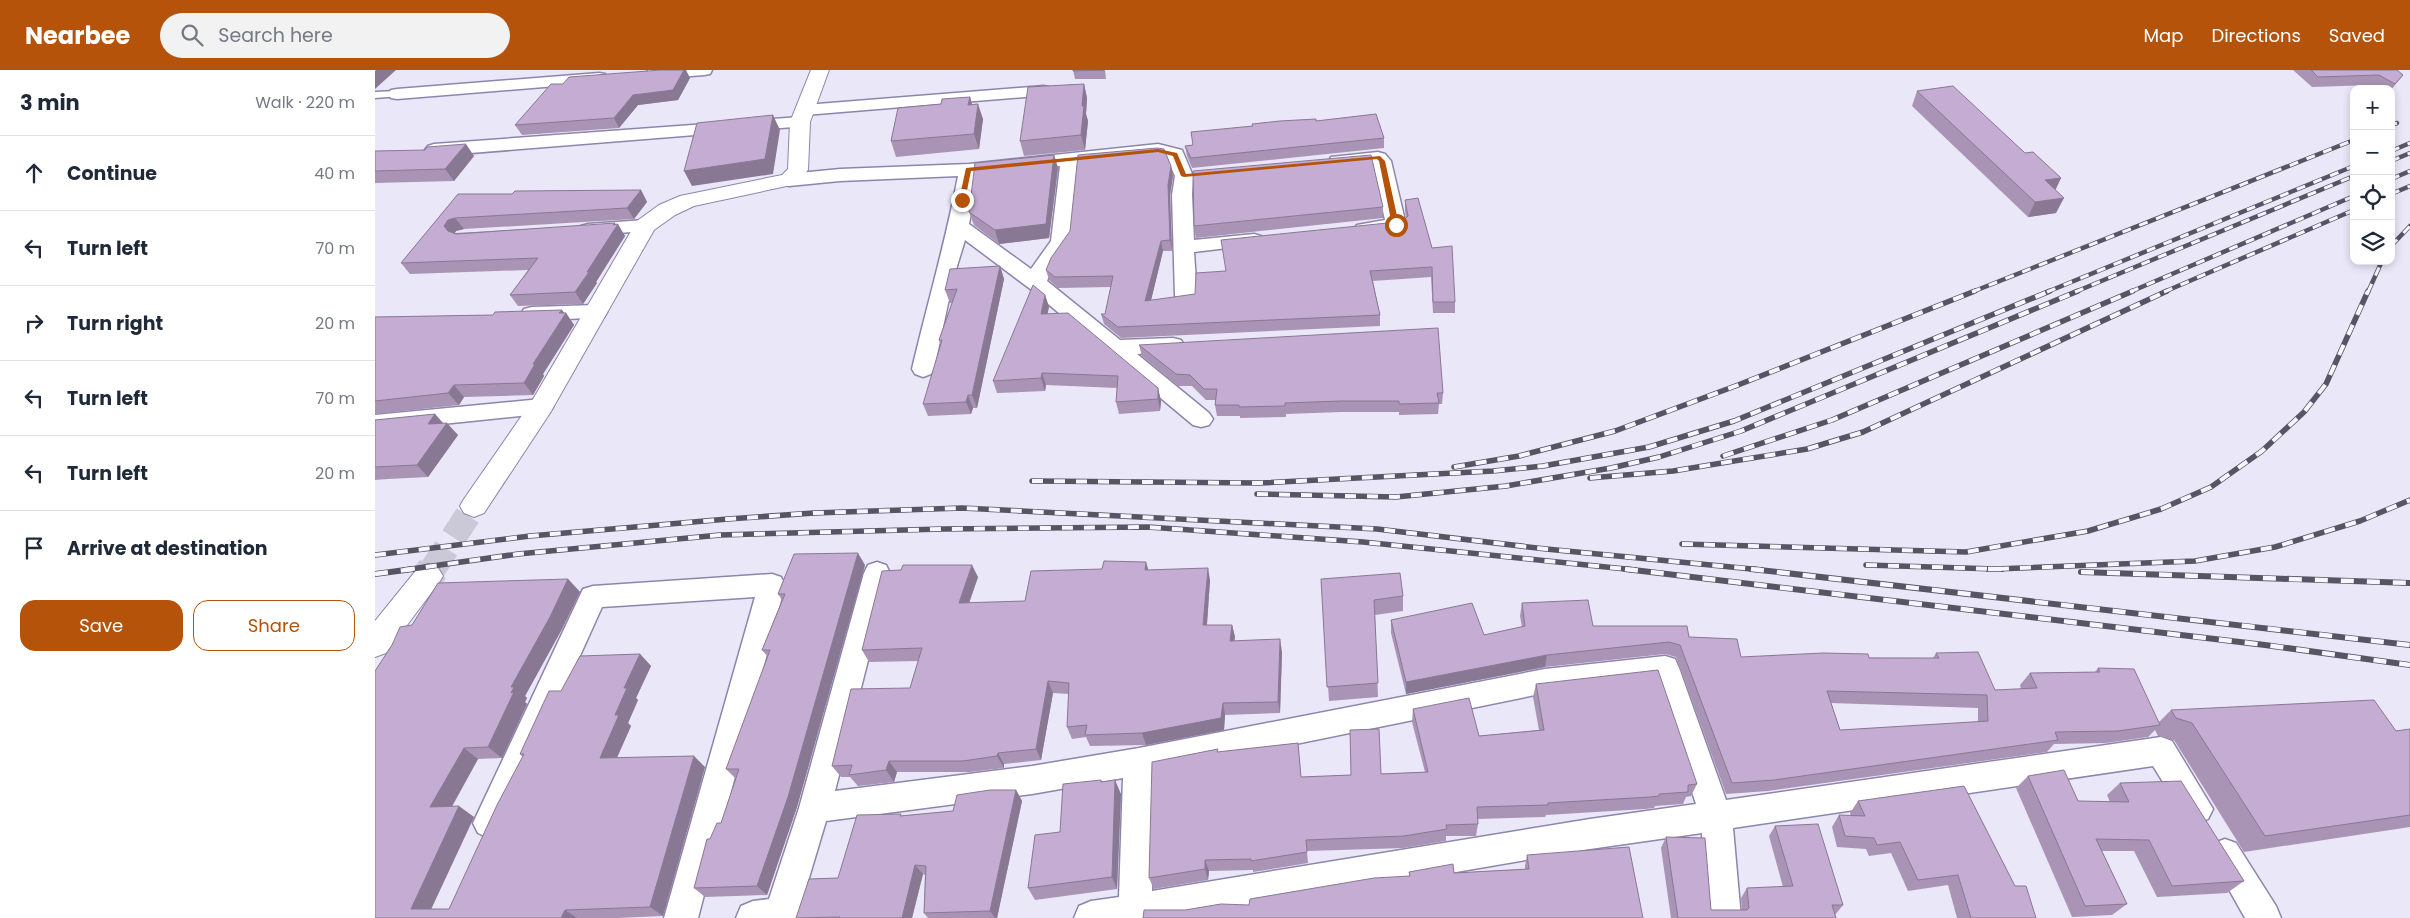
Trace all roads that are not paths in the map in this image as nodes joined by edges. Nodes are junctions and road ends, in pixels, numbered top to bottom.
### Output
1 (463, 70) edge
2 (703, 70) edge
3 (820, 70) edge
4 (570, 75) edge
5 (635, 75) edge
6 (616, 77) edge
7 (448, 90) junction
8 (1043, 91) edge
9 (397, 94) joint
10 (375, 95) edge
11 (802, 116) junction
12 (429, 150) edge
13 (1071, 159) junction
14 (1318, 163) edge
15 (969, 170) junction
16 (789, 180) junction
17 (645, 226) junction
18 (959, 226) junction
19 (569, 231) edge
20 (1342, 231) edge
21 (1275, 238) edge
22 (1186, 247) junction
23 (1036, 283) junction
24 (1186, 296) edge
25 (596, 312) junction
26 (509, 315) edge
27 (1195, 344) edge
28 (1116, 348) junction
29 (923, 369) dead end
30 (541, 407) junction
31 (1201, 419) dead end
32 (375, 423) edge
33 (474, 506) tunnel mouth
34 (877, 573) dead end
35 (428, 576) tunnel mouth
36 (375, 644) edge
37 (1139, 762) junction
38 (815, 808) junction
39 (1716, 816) junction
40 (478, 847) edge
41 (1135, 915) edge
42 (772, 917) edge
43 (681, 918) edge
44 (1091, 918) edge
45 (1724, 918) edge
46 (2265, 918) edge

1 - 7 street
2 - 5 street
3 - 11 street
4 - 6 street
4 - 7 street
7 - 9 street
8 - 11 street
9 - 10 lane
11 - 12 street
11 - 16 street
13 - 15 street
13 - 22 street
13 - 23 street
14 - 20 street
15 - 16 street
15 - 18 street
16 - 17 street
17 - 19 street
17 - 25 street
18 - 23 street
18 - 29 street
21 - 22 street
22 - 24 street
23 - 28 street
25 - 26 street
25 - 30 street
27 - 28 street
28 - 31 street
30 - 32 street
30 - 33 street
34 - 38 street
35 - 36 street
37 - 38 street
37 - 39 street
37 - 41 street
38 - 42 street
39 - 41 street
39 - 45 street
39 - 46 street
40 - 43 street
41 - 44 street

